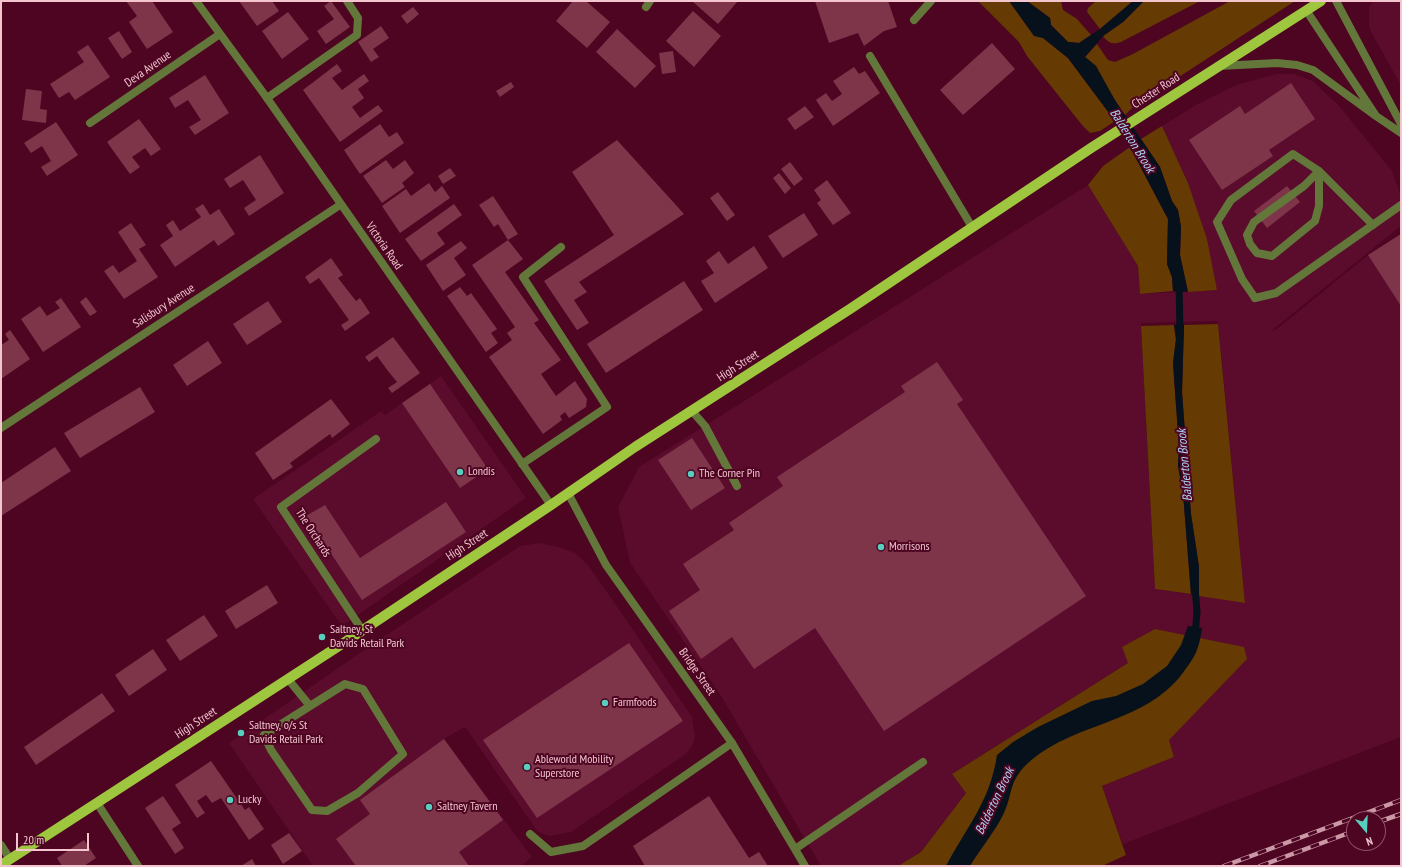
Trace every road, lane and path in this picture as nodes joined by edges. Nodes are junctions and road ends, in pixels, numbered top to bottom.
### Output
1 (196, 1) edge
2 (346, 1) edge
3 (932, 1) edge
4 (1321, 1) edge
5 (1336, 1) edge
6 (1306, 10) junction
7 (914, 20) dead end
8 (220, 34) junction
9 (870, 56) dead end
10 (1217, 66) junction
11 (266, 98) junction
12 (1376, 116) junction
13 (90, 123) dead end
14 (1401, 124) edge
15 (1401, 133) edge
16 (1319, 171) junction
17 (340, 205) junction
18 (1401, 205) edge
19 (1373, 225) junction
20 (972, 227) junction
21 (946, 245) joint
22 (561, 248) dead end
23 (692, 411) junction
24 (1, 428) edge
25 (376, 439) dead end
26 (522, 464) junction
27 (737, 486) dead end
28 (568, 493) junction
29 (551, 505) junction
30 (362, 630) junction
31 (288, 679) junction
32 (310, 706) junction
33 (732, 743) junction
34 (923, 762) dead end
35 (97, 804) junction
36 (530, 834) dead end
37 (1, 845) edge
38 (795, 849) junction
39 (10, 859) junction
40 (1, 865) edge
41 (138, 866) edge
42 (805, 866) edge

1 - 8 street, Victoria Road
2 - 11 street
3 - 7 street
4 - 6 main road, Chester Road
5 - 14 street
6 - 10 main road, Chester Road
6 - 12 street
8 - 11 street, Victoria Road
8 - 13 street, Deva Avenue
9 - 20 street
10 - 12 street
10 - 20 main road, Chester Road
11 - 17 street, Victoria Road
12 - 15 street
16 - 16 street
16 - 19 street
16 - 19 street
17 - 24 street, Salisbury Avenue
17 - 26 street, Victoria Road
18 - 19 street
20 - 21 main road, Chester Road
21 - 23 main road, High Street
22 - 26 street
23 - 27 street
23 - 28 main road, High Street
25 - 30 street, The Orchards
26 - 29 street, Victoria Road
28 - 29 main road, High Street
28 - 33 street, Bridge Street
29 - 30 main road, High Street
30 - 31 main road, High Street
31 - 32 street
31 - 35 main road, High Street
32 - 32 street
33 - 36 street
33 - 38 street, Bridge Street
34 - 38 street
35 - 39 main road, High Street
35 - 41 street
37 - 39 street
38 - 42 street, Bridge Street
39 - 40 main road, High Street

